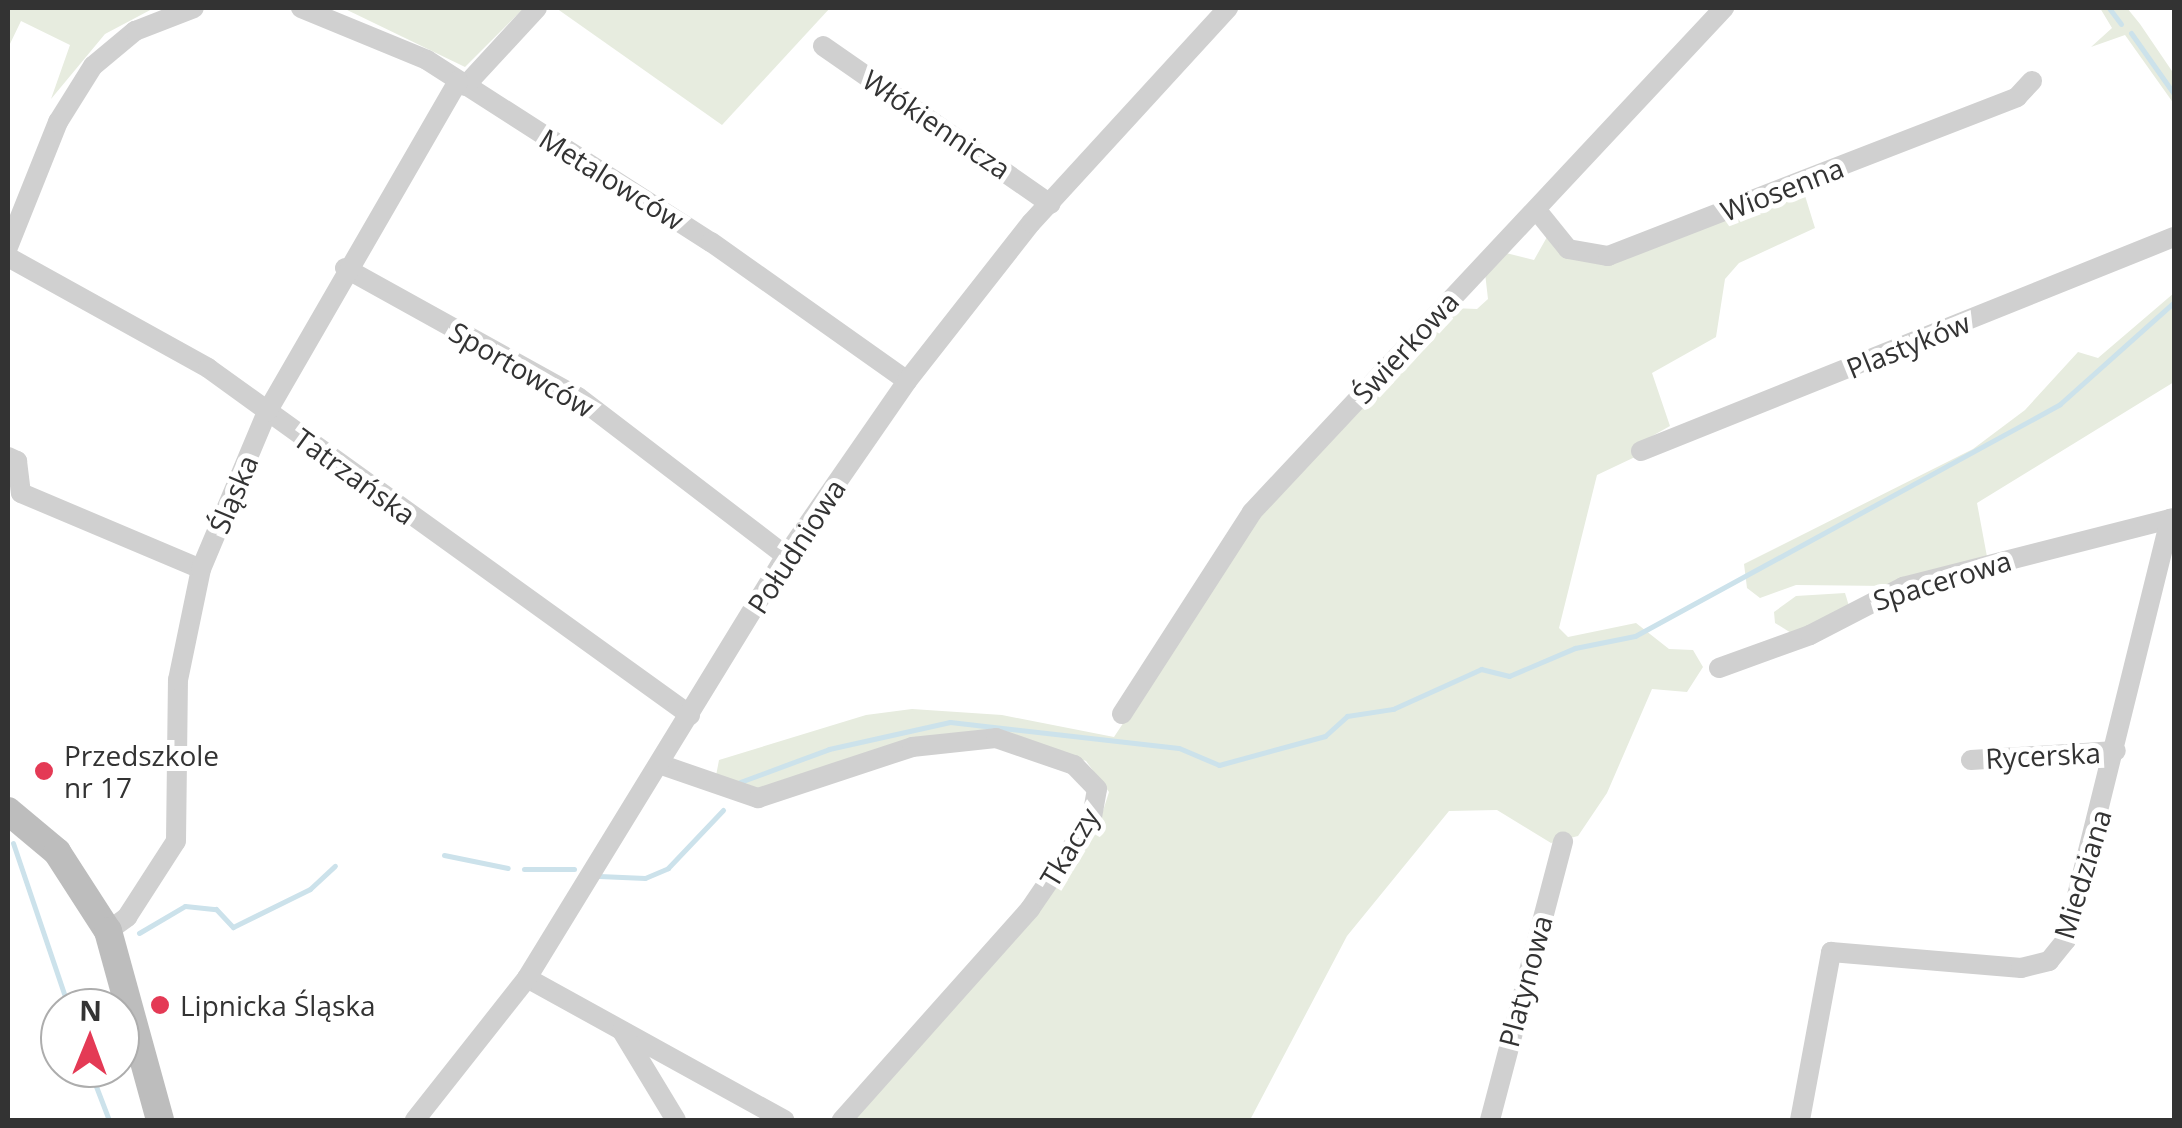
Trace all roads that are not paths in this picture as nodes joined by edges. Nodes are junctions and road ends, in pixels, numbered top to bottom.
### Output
1 (194, 8) edge
2 (300, 8) edge
3 (537, 8) edge
4 (1228, 8) edge
5 (1724, 8) edge
6 (824, 46) dead end
7 (2032, 81) dead end
8 (462, 84) junction
9 (1050, 204) junction
10 (1539, 213) junction
11 (2174, 237) edge
12 (8, 246) edge
13 (8, 257) edge
14 (345, 268) junction
15 (907, 380) junction
16 (267, 412) junction
17 (1641, 451) dead end
18 (8, 458) edge
19 (2172, 519) edge
20 (786, 556) junction
21 (201, 569) junction
22 (1720, 668) dead end
23 (1122, 714) dead end
24 (690, 715) junction
25 (2116, 751) junction
26 (1971, 760) dead end
27 (659, 764) junction
28 (8, 811) edge
29 (1563, 842) dead end
30 (108, 930) junction
31 (527, 978) junction
32 (621, 1030) junction
33 (160, 1120) edge
34 (415, 1120) edge
35 (676, 1120) edge
36 (784, 1120) edge
37 (842, 1120) edge
38 (1490, 1120) edge
39 (1800, 1120) edge

1 - 12 street
2 - 8 street, Metalowców
3 - 8 street, Śląska
4 - 9 street, Południowa
5 - 10 street, Świerkowa
6 - 9 street, Włókiennicza
7 - 10 street, Wiosenna
8 - 14 street, Śląska
8 - 15 street, Metalowców
9 - 15 street, Południowa
10 - 23 street, Świerkowa
11 - 17 street, Plastyków
13 - 16 street, Tatrzańska
14 - 16 street, Śląska
14 - 20 street, Sportowców
15 - 20 street, Południowa
16 - 21 street, Śląska
16 - 24 street, Tatrzańska
18 - 21 street
19 - 22 street, Spacerowa
19 - 25 street, Miedziana
20 - 24 street, Południowa
21 - 30 street, Śląska
24 - 27 street, Południowa
25 - 26 street, Rycerska
25 - 39 street, Miedziana
27 - 31 street, Południowa
27 - 37 street, Tkaczy
28 - 30 street
29 - 38 street, Platynowa
30 - 33 street
31 - 32 street
31 - 34 street, Południowa
32 - 35 street
32 - 36 street

